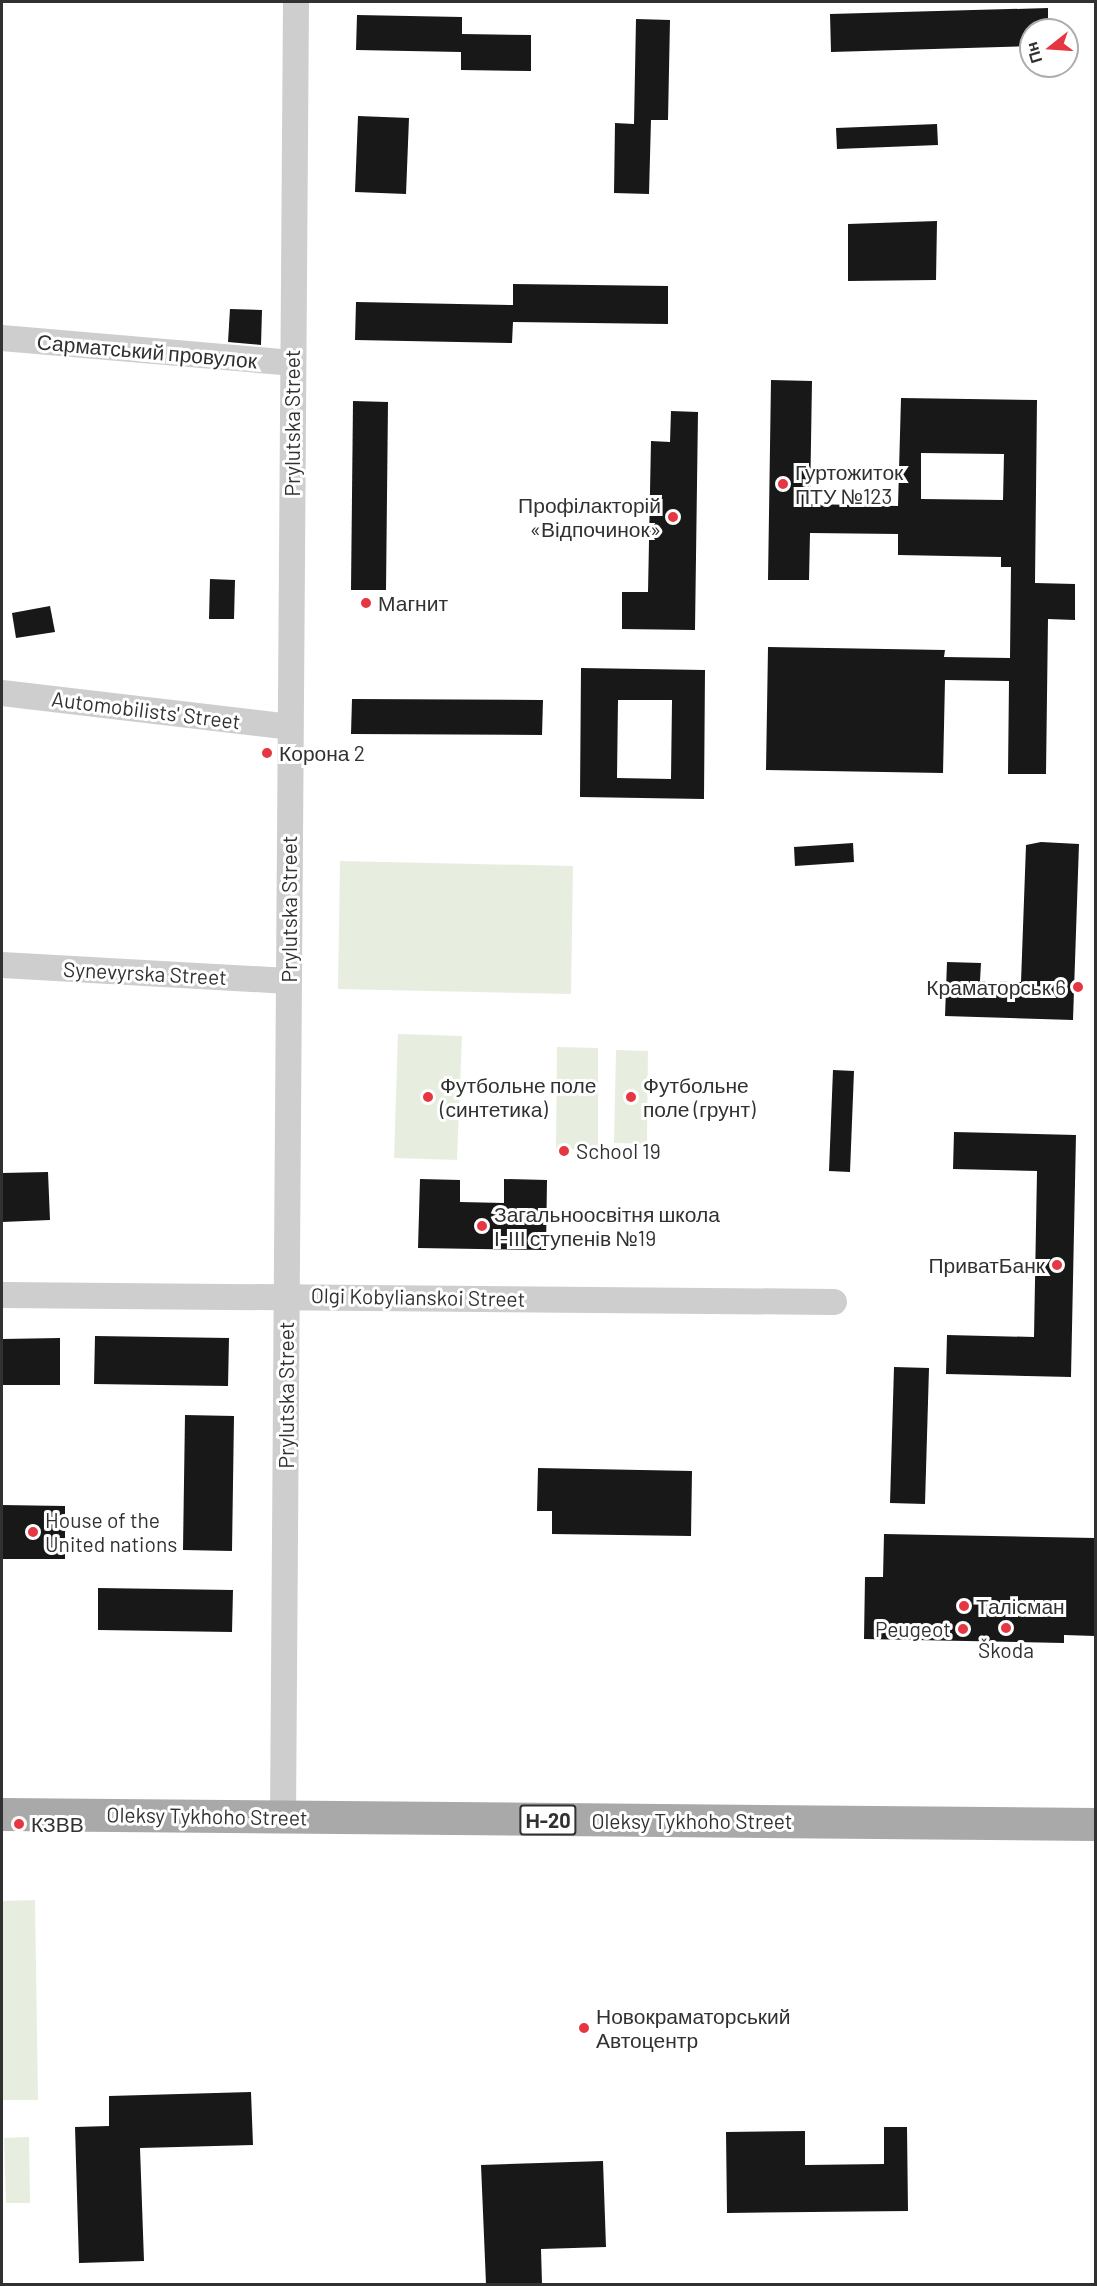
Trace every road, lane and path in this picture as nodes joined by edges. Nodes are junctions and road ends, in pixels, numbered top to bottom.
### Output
1 (296, 2) edge
2 (2, 338) edge
3 (292, 363) junction
4 (2, 693) edge
5 (290, 728) junction
6 (2, 965) edge
7 (289, 981) junction
8 (2, 1295) edge
9 (286, 1296) junction
10 (834, 1302) dead end
11 (2, 1814) edge
12 (283, 1817) junction
13 (1095, 1824) edge

1 - 3 street, Prylutska Street
2 - 3 street, Сарматський провулок
3 - 5 street, Prylutska Street
4 - 5 street, Automobilists' Street
5 - 7 street, Prylutska Street
6 - 7 street, Synevyrska Street
7 - 9 street, Prylutska Street
8 - 9 street, Olgi Kobylianskoi Street
9 - 10 street, Olgi Kobylianskoi Street
9 - 12 street, Prylutska Street
11 - 12 main road, Oleksy Tykhoho Street / Н-20
12 - 13 main road, Oleksy Tykhoho Street / Н-20

